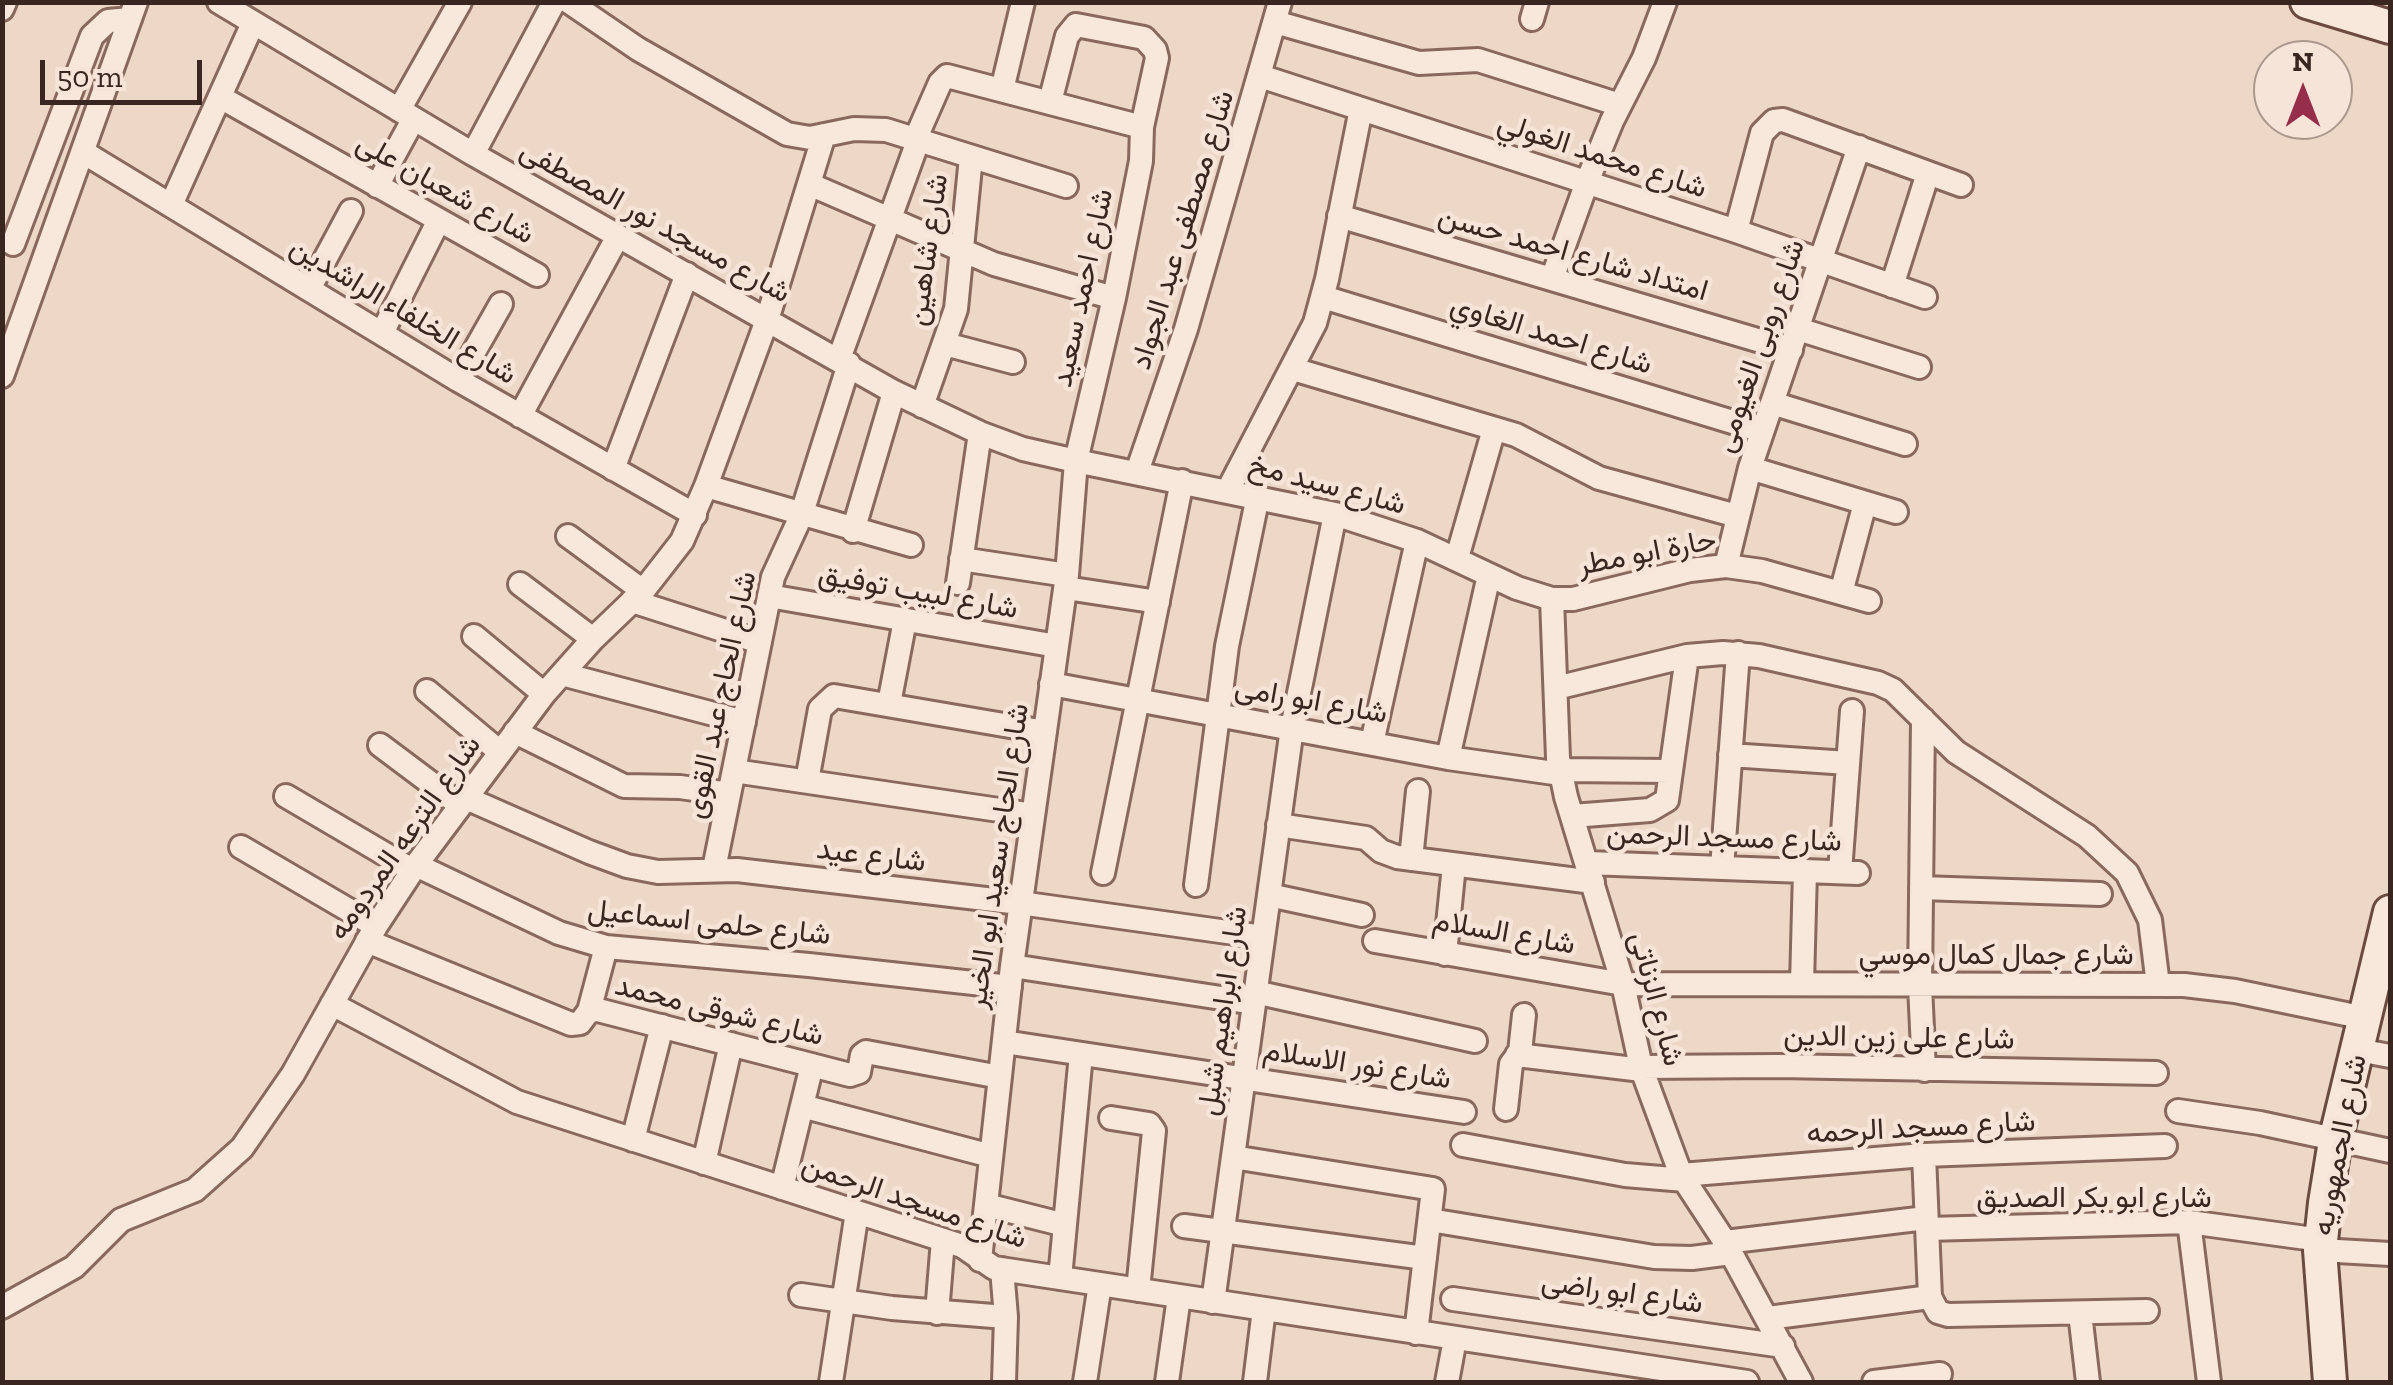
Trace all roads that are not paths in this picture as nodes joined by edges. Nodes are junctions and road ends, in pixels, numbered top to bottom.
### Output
1 (219, 2) edge
2 (460, 2) edge
3 (554, 2) edge
4 (570, 2) edge
5 (1023, 2) edge
6 (1665, 2) edge
7 (2307, 2) edge
8 (133, 11) edge
9 (1278, 12) edge
10 (253, 23) junction
11 (2390, 27) edge
12 (1260, 76) junction
13 (1002, 90) junction
14 (220, 98) junction
15 (1050, 102) junction
16 (1620, 104) junction
17 (1361, 109) junction
18 (406, 115) junction
19 (1142, 127) junction
20 (824, 135) junction
21 (917, 140) junction
22 (1859, 148) junction
23 (83, 152) junction
24 (473, 154) junction
25 (971, 157) junction
26 (1928, 173) junction
27 (1586, 182) junction
28 (809, 184) junction
29 (1961, 185) dead end
30 (377, 186) junction
31 (1066, 186) dead end
32 (171, 205) junction
33 (351, 210) dead end
34 (1339, 216) junction
35 (439, 220) junction
36 (890, 220) junction
37 (1736, 231) junction
38 (618, 236) junction
39 (8, 243) edge
40 (962, 251) junction
41 (46, 255) junction
42 (1821, 261) junction
43 (687, 274) junction
44 (537, 275) dead end
45 (1552, 280) junction
46 (1892, 286) junction
47 (309, 289) junction
48 (1322, 297) junction
49 (1925, 297) dead end
50 (1114, 298) junction
51 (501, 304) dead end
52 (767, 320) junction
53 (382, 334) junction
54 (1794, 339) junction
55 (945, 344) junction
56 (844, 362) junction
57 (1013, 362) dead end
58 (1919, 366) dead end
59 (1293, 369) junction
60 (2, 376) edge
61 (458, 380) junction
62 (894, 392) junction
63 (1772, 403) junction
64 (922, 406) junction
65 (520, 416) junction
66 (1494, 428) junction
67 (1762, 432) junction
68 (980, 433) junction
69 (1905, 444) dead end
70 (1076, 461) junction
71 (612, 468) junction
72 (1750, 468) junction
73 (1137, 472) junction
74 (1182, 481) junction
75 (706, 486) junction
76 (1228, 490) junction
77 (1258, 496) junction
78 (1865, 503) junction
79 (1896, 512) dead end
80 (1336, 514) junction
81 (695, 516) junction
82 (801, 516) junction
83 (1737, 516) junction
84 (853, 530) junction
85 (568, 536) dead end
86 (1417, 541) junction
87 (911, 546) dead end
88 (1456, 558) junction
89 (961, 559) junction
90 (1726, 566) junction
91 (1490, 575) junction
92 (1066, 582) junction
93 (958, 583) dead end
94 (520, 584) dead end
95 (1842, 593) junction
96 (637, 596) junction
97 (769, 596) junction
98 (1552, 599) junction
99 (1869, 600) dead end
100 (1158, 602) junction
101 (905, 620) junction
102 (474, 636) dead end
103 (593, 639) junction
104 (760, 642) junction
105 (1057, 646) junction
106 (1738, 653) junction
107 (1687, 656) junction
108 (562, 674) junction
109 (1051, 684) junction
110 (1556, 688) junction
111 (427, 691) dead end
112 (544, 694) junction
113 (1138, 700) junction
114 (889, 704) junction
115 (1852, 711) dead end
116 (1219, 715) junction
117 (1923, 720) junction
118 (744, 722) junction
119 (1292, 728) junction
120 (516, 732) junction
121 (1044, 732) junction
122 (1372, 743) junction
123 (380, 745) dead end
124 (500, 752) junction
125 (1730, 755) junction
126 (1448, 758) junction
127 (1848, 763) junction
128 (1671, 771) junction
129 (1561, 772) junction
130 (732, 782) junction
131 (807, 782) junction
132 (1418, 791) dead end
133 (286, 796) dead end
134 (463, 801) junction
135 (1033, 814) junction
136 (1572, 816) junction
137 (1278, 826) junction
138 (241, 847) dead end
139 (1411, 859) junction
140 (1454, 865) junction
141 (414, 867) junction
142 (1722, 868) junction
143 (714, 870) junction
144 (1805, 871) junction
145 (1590, 872) junction
146 (1104, 873) dead end
147 (1196, 885) dead end
148 (1921, 888) junction
149 (2100, 894) dead end
150 (1269, 895) junction
151 (1020, 903) junction
152 (2390, 912) edge
153 (1362, 915) dead end
154 (372, 934) junction
155 (1264, 937) junction
156 (1374, 942) dead end
157 (606, 947) junction
158 (1445, 954) junction
159 (2385, 955) edge
160 (1011, 977) junction
161 (1623, 984) junction
162 (1802, 984) junction
163 (2158, 985) junction
164 (1920, 986) junction
165 (1255, 998) junction
166 (332, 1004) junction
167 (589, 1011) junction
168 (1524, 1015) dead end
169 (662, 1026) junction
170 (2362, 1034) junction
171 (1475, 1041) dead end
172 (1004, 1042) junction
173 (731, 1044) junction
174 (1080, 1054) junction
175 (1517, 1056) junction
176 (2390, 1056) edge
177 (812, 1066) junction
178 (1642, 1069) junction
179 (1924, 1070) junction
180 (2156, 1073) dead end
181 (1000, 1077) junction
182 (1244, 1078) junction
183 (802, 1106) junction
184 (1506, 1109) dead end
185 (2178, 1110) dead end
186 (1464, 1112) dead end
187 (1111, 1118) dead end
188 (632, 1140) junction
189 (2336, 1141) junction
190 (1462, 1146) dead end
191 (2166, 1146) dead end
192 (2390, 1151) edge
193 (1924, 1155) junction
194 (991, 1156) junction
195 (1233, 1157) junction
196 (704, 1163) junction
197 (1683, 1177) junction
198 (782, 1188) junction
199 (986, 1205) junction
200 (857, 1212) junction
201 (1430, 1220) junction
202 (2189, 1222) junction
203 (1926, 1224) junction
204 (1064, 1225) junction
205 (1184, 1226) dead end
206 (1222, 1231) junction
207 (944, 1240) junction
208 (2320, 1245) junction
209 (1728, 1248) junction
210 (2390, 1254) edge
211 (1425, 1258) junction
212 (991, 1264) junction
213 (1060, 1278) junction
214 (1100, 1284) junction
215 (1138, 1290) junction
216 (801, 1295) dead end
217 (1179, 1296) junction
218 (1930, 1296) junction
219 (1453, 1300) dead end
220 (842, 1301) junction
221 (1213, 1302) junction
222 (2, 1307) edge
223 (1264, 1310) junction
224 (2147, 1311) dead end
225 (937, 1313) junction
226 (2080, 1313) junction
227 (1006, 1318) junction
228 (1768, 1318) junction
229 (1416, 1333) junction
230 (1455, 1339) junction
231 (1782, 1346) junction
232 (1940, 1374) dead end
233 (830, 1382) edge
234 (1004, 1382) edge
235 (1085, 1382) edge
236 (1167, 1382) edge
237 (1255, 1382) edge
238 (1447, 1382) edge
239 (1746, 1382) edge
240 (1801, 1382) edge
241 (1874, 1382) edge
242 (2088, 1382) edge
243 (2209, 1382) edge
244 (2330, 1382) edge

1 - 10 street, شارع مسجد نور المصطفى
2 - 18 street
3 - 24 street
4 - 20 street
5 - 13 street
6 - 16 street
7 - 11 main road
8 - 23 street
8 - 39 street
9 - 12 street, شارع مصطفى عبد الجواد
9 - 16 street
10 - 14 street
10 - 18 street, شارع مسجد نور المصطفى
12 - 17 street, شارع محمد الغولي
12 - 73 street, شارع مصطفى عبد الجواد
13 - 15 street
13 - 21 street, شارع الحاج عبد القوى
14 - 30 street, شارع شعبان على
14 - 32 street
15 - 19 street
15 - 19 street, شارع احمد سعيد
16 - 27 street
17 - 27 street, شارع محمد الغولي
17 - 34 street
18 - 24 street, شارع مسجد نور المصطفى
18 - 30 street
19 - 50 street, شارع احمد سعيد
20 - 21 street
20 - 28 street, شارع الترعه المردومه
21 - 25 street
21 - 36 street, شارع الحاج عبد القوى
22 - 26 street
22 - 37 street
22 - 42 street, شارع روبى الغيومى
23 - 32 street, شارع الخلفاء الراشدين
23 - 41 street
24 - 38 street, شارع مسجد نور المصطفى
25 - 31 street
25 - 40 street, شارع شاهين
26 - 29 street
26 - 46 street
27 - 37 street, شارع محمد الغولي
27 - 45 street
28 - 36 street
28 - 52 street, شارع الترعه المردومه
30 - 35 street, شارع شعبان على
32 - 47 street, شارع الخلفاء الراشدين
33 - 47 street
34 - 45 street, امتداد شارع احمد حسن
34 - 48 street
35 - 44 street, شارع شعبان على
35 - 53 street
36 - 40 street
36 - 56 street, شارع الحاج عبد القوى
37 - 42 street, شارع محمد الغولي
38 - 43 street, شارع مسجد نور المصطفى
38 - 65 street
39 - 41 street
40 - 50 street
40 - 55 street, شارع شاهين
41 - 60 street
42 - 46 street, شارع محمد الغولي
42 - 54 street, شارع روبى الغيومى
43 - 52 street, شارع مسجد نور المصطفى
43 - 71 street
45 - 54 street, امتداد شارع احمد حسن
46 - 49 street, شارع محمد الغولي
47 - 53 street, شارع الخلفاء الراشدين
48 - 59 street
48 - 67 street, شارع احمد الغاوي
50 - 70 street, شارع احمد سعيد
51 - 61 street
52 - 56 street, شارع مسجد نور المصطفى
52 - 75 street, شارع الترعه المردومه
53 - 61 street, شارع الخلفاء الراشدين
54 - 58 street, امتداد شارع احمد حسن
54 - 63 street, شارع روبى الغيومى
55 - 57 street
55 - 64 street, شارع شاهين
56 - 62 street, شارع مسجد نور المصطفى
56 - 82 street, شارع الحاج عبد القوى
59 - 66 street
59 - 76 street
61 - 65 street, شارع الخلفاء الراشدين
62 - 64 street, شارع مسجد نور المصطفى
62 - 84 street
63 - 67 street, شارع روبى الغيومى
63 - 69 street
64 - 68 street, شارع مسجد نور المصطفى
65 - 71 street, شارع الخلفاء الراشدين
66 - 83 street
66 - 88 street
67 - 72 street, شارع روبى الغيومى
68 - 70 street, شارع مسجد نور المصطفى
68 - 89 street
70 - 73 street, شارع سيد مخ
70 - 92 street, شارع الحاج سعيد ابو الخير
71 - 81 street, شارع الخلفاء الراشدين
72 - 78 street
72 - 83 street, شارع روبى الغيومى
73 - 74 street, شارع سيد مخ
74 - 76 street, شارع سيد مخ
74 - 100 street
75 - 81 street, شارع الترعه المردومه
75 - 82 street
76 - 77 street, شارع سيد مخ
77 - 80 street, شارع سيد مخ
77 - 116 street
78 - 79 street
78 - 95 street
80 - 86 street, شارع سيد مخ
80 - 119 street, شارع ابراهيم شبل
81 - 96 street, شارع الترعه المردومه
82 - 84 street
82 - 97 street, شارع الحاج عبد القوى
83 - 90 street, شارع روبى الغيومى
84 - 87 street
85 - 96 street
86 - 88 street, شارع سيد مخ
86 - 122 street
88 - 91 street, شارع سيد مخ
89 - 92 street
89 - 93 street
90 - 95 street, حارة ابو مطر
90 - 98 street, حارة ابو مطر
91 - 98 street, شارع سيد مخ
91 - 126 street
92 - 100 street
92 - 105 street, شارع الحاج سعيد ابو الخير
94 - 103 street
95 - 99 street, حارة ابو مطر
96 - 103 street, شارع الترعه المردومه
96 - 104 street
97 - 101 street, شارع لبيب توفيق
97 - 104 street, شارع الحاج عبد القوى
98 - 110 street, شارع الزناتى
100 - 113 street
101 - 105 street, شارع لبيب توفيق
101 - 114 street
102 - 112 street
103 - 108 street, شارع الترعه المردومه
104 - 118 street, شارع الحاج عبد القوى
105 - 109 street, شارع الحاج سعيد ابو الخير
106 - 107 street
106 - 117 street
106 - 125 street
107 - 110 street
107 - 128 street
108 - 112 street, شارع الترعه المردومه
108 - 118 street
109 - 113 street, شارع ابو رامى
109 - 121 street, شارع الحاج سعيد ابو الخير
110 - 129 street, شارع الزناتى
111 - 124 street
112 - 120 street, شارع الترعه المردومه
113 - 116 street, شارع ابو رامى
113 - 146 street
114 - 121 street
114 - 131 street
115 - 127 street
116 - 119 street, شارع ابو رامى
116 - 147 street
117 - 148 street
117 - 163 street
118 - 130 street, شارع الحاج عبد القوى
119 - 122 street, شارع ابو رامى
119 - 137 street, شارع ابراهيم شبل
120 - 124 street, شارع الترعه المردومه
120 - 130 street
121 - 135 street, شارع الحاج سعيد ابو الخير
122 - 126 street, شارع ابو رامى
123 - 134 street, شارع عيد
124 - 134 street, شارع الترعه المردومه
125 - 127 street
125 - 142 street
126 - 129 street, شارع ابو رامى
127 - 144 street, شارع مسجد الرحمن
128 - 129 street, شارع ابو رامى
128 - 136 street
129 - 136 street, شارع الزناتى
130 - 131 street
130 - 143 street, شارع الحاج عبد القوى
131 - 135 street
132 - 139 street
133 - 141 street, شارع حلمى اسماعيل
134 - 141 street, شارع الترعه المردومه
134 - 143 street, شارع عيد
135 - 151 street, شارع الحاج سعيد ابو الخير
136 - 145 street, شارع الزناتى
137 - 139 street, شارع مسجد الرحمن
137 - 150 street, شارع ابراهيم شبل
138 - 154 street
139 - 140 street, شارع مسجد الرحمن
140 - 145 street, شارع مسجد الرحمن
140 - 158 street
141 - 154 street, شارع الترعه المردومه
141 - 157 street, شارع حلمى اسماعيل
142 - 144 street, شارع مسجد الرحمن
142 - 145 street, شارع مسجد الرحمن
143 - 151 street, شارع عيد
144 - 162 street
145 - 161 street, شارع الزناتى
148 - 149 street
148 - 164 street
150 - 153 street
150 - 155 street, شارع ابراهيم شبل
151 - 155 street, شارع عيد
151 - 160 street, شارع الحاج سعيد ابو الخير
152 - 159 main road, شارع الجمهوريه
154 - 166 street, شارع الترعه المردومه
154 - 167 street, شارع شوقى محمد
155 - 165 street, شارع ابراهيم شبل
156 - 158 street, شارع السلام
157 - 160 street, شارع حلمى اسماعيل
157 - 167 street
158 - 161 street, شارع السلام
159 - 170 main road, شارع الجمهوريه
160 - 165 street, شارع حلمى اسماعيل
160 - 172 street, شارع الحاج سعيد ابو الخير
161 - 162 street, شارع جمال كمال موسي
161 - 178 street, شارع الزناتى
162 - 164 street, شارع جمال كمال موسي
163 - 164 street, شارع جمال كمال موسي
163 - 170 street, شارع جمال كمال موسي
164 - 179 street
165 - 171 street, شارع حلمى اسماعيل
165 - 182 street, شارع ابراهيم شبل
166 - 188 street, شارع مسجد الرحمن
166 - 222 street, شارع الترعه المردومه
167 - 169 street, شارع شوقى محمد
168 - 175 street
169 - 173 street, شارع شوقى محمد
169 - 188 street
170 - 176 street, شارع جمال كمال موسي
170 - 189 main road, شارع الجمهوريه
172 - 174 street, شارع نور الاسلام
172 - 181 street, شارع الحاج سعيد ابو الخير
173 - 177 street, شارع شوقى محمد
173 - 196 street
174 - 182 street, شارع نور الاسلام
174 - 204 street
175 - 178 street, شارع على زين الدين
175 - 184 street
177 - 181 street, شارع شوقى محمد
177 - 183 street
178 - 179 street, شارع على زين الدين
178 - 197 street, شارع الزناتى
179 - 180 street, شارع على زين الدين
181 - 194 street, شارع الحاج سعيد ابو الخير
182 - 186 street, شارع نور الاسلام
182 - 195 street, شارع ابراهيم شبل
183 - 194 street
183 - 198 street
185 - 189 street
187 - 215 street
188 - 196 street, شارع مسجد الرحمن
189 - 192 street
189 - 208 main road, شارع الجمهوريه
190 - 197 street, شارع مسجد الرحمه
191 - 193 street, شارع مسجد الرحمه
193 - 197 street, شارع مسجد الرحمه
193 - 203 street
194 - 199 street, شارع الحاج سعيد ابو الخير
195 - 201 street
195 - 206 street, شارع ابراهيم شبل
196 - 198 street, شارع مسجد الرحمن
197 - 209 street, شارع الزناتى
198 - 200 street, شارع مسجد الرحمن
199 - 204 street
199 - 212 street, شارع الحاج سعيد ابو الخير
200 - 207 street, شارع مسجد الرحمن
200 - 220 street
201 - 209 street, شارع ابو بكر الصديق
201 - 211 street
202 - 203 street, شارع ابو بكر الصديق
202 - 208 street, شارع ابو بكر الصديق
202 - 243 street
203 - 209 street, شارع ابو بكر الصديق
203 - 218 street
204 - 213 street
205 - 206 street
206 - 211 street
206 - 221 street, شارع ابراهيم شبل
207 - 212 street, شارع مسجد الرحمن
207 - 225 street
208 - 210 street, شارع ابو بكر الصديق
208 - 244 main road, شارع الجمهوريه
209 - 228 street, شارع الزناتى
211 - 229 street
212 - 213 street, شارع مسجد الرحمن
212 - 227 street, شارع الحاج سعيد ابو الخير
213 - 214 street, شارع مسجد الرحمن
214 - 215 street, شارع مسجد الرحمن
214 - 235 street
215 - 217 street, شارع مسجد الرحمن
216 - 220 street
217 - 221 street, شارع مسجد الرحمن
217 - 236 street
218 - 226 street
218 - 228 street
219 - 231 street, شارع ابو راضى
220 - 225 street
220 - 233 street
221 - 223 street, شارع مسجد الرحمن
223 - 229 street, شارع مسجد الرحمن
223 - 237 street
224 - 226 street
225 - 227 street
226 - 242 street
227 - 234 street, شارع الحاج سعيد ابو الخير
228 - 231 street, شارع الزناتى
229 - 230 street, شارع مسجد الرحمن
230 - 238 street
230 - 239 street, شارع مسجد الرحمن
231 - 240 street, شارع الزناتى
232 - 241 street

